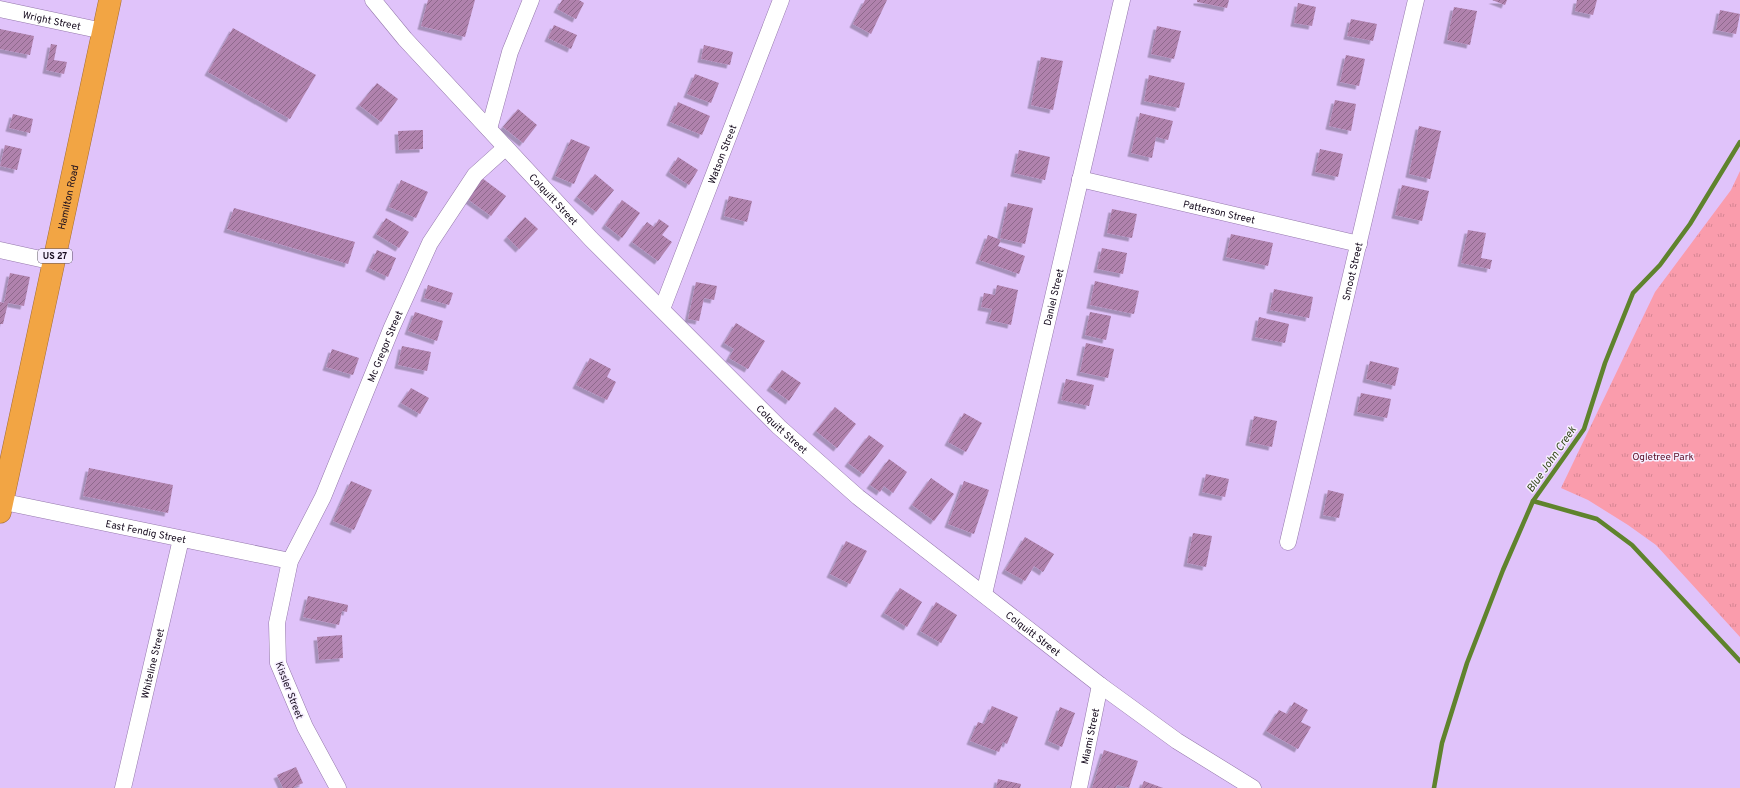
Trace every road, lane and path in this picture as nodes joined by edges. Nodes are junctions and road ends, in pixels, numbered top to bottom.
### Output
1 (110, 0) edge
2 (373, 0) edge
3 (531, 0) edge
4 (781, 0) edge
5 (1122, 0) edge
6 (1416, 0) edge
7 (0, 9) edge
8 (103, 31) junction
9 (489, 129) junction
10 (505, 148) junction
11 (1080, 179) junction
12 (1359, 244) junction
13 (0, 250) edge
14 (54, 262) junction
15 (662, 309) junction
16 (1, 505) edge
17 (181, 539) junction
18 (1288, 542) dead end
19 (290, 561) junction
20 (984, 594) junction
21 (1100, 685) junction
22 (123, 788) edge
23 (338, 788) edge
24 (1079, 788) edge
25 (1253, 788) edge

1 - 8 highway, Hamilton Road / US 27
2 - 9 street, Colquitt Street
3 - 9 street
4 - 15 street, Watson Street
5 - 11 street, Daniel Street
6 - 12 street, Smoot Street
7 - 8 street, Wright Street
8 - 14 highway, Hamilton Road / US 27
9 - 10 street, Colquitt Street
10 - 15 street, Colquitt Street
10 - 19 street, Mc Gregor Street
11 - 12 street, Patterson Street
11 - 20 street, Daniel Street
12 - 18 street, Smoot Street
13 - 14 street
14 - 16 highway, Hamilton Road / US 27
15 - 20 street, Colquitt Street
16 - 17 street, East Fendig Street
17 - 19 street, East Fendig Street
17 - 22 street, Whiteline Street
19 - 23 street, Kissler Street
20 - 21 street, Colquitt Street
21 - 24 street, Miami Street
21 - 25 street, Colquitt Street

